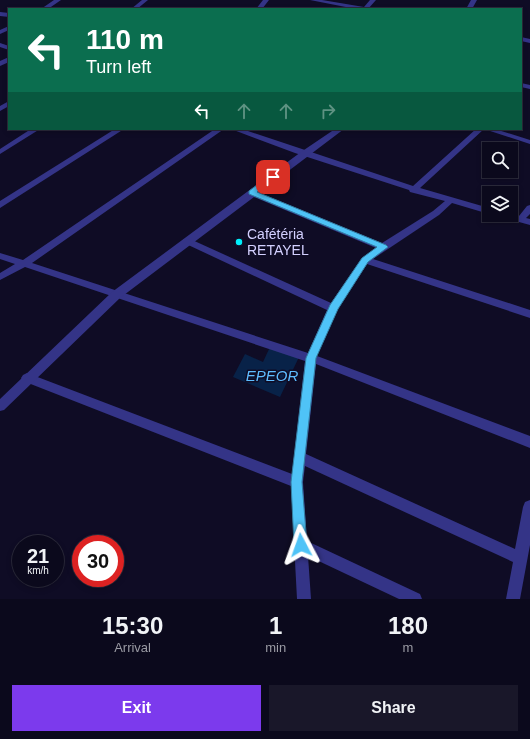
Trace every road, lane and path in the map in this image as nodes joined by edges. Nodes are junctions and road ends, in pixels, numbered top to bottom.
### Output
1 (58, 0) edge
2 (145, 0) edge
3 (266, 0) edge
4 (313, 0) edge
5 (373, 0) edge
6 (46, 8) edge
7 (135, 8) edge
8 (260, 8) edge
9 (359, 8) edge
10 (366, 8) edge
11 (34, 130) edge
12 (118, 130) edge
13 (219, 130) edge
14 (238, 130) edge
15 (339, 130) edge
16 (479, 130) edge
17 (490, 130) edge
18 (530, 142) edge
19 (0, 152) edge
20 (304, 154) junction
21 (414, 190) junction
22 (252, 193) junction
23 (451, 200) junction
24 (0, 205) edge
25 (530, 208) edge
26 (482, 209) edge
27 (520, 220) joint
28 (530, 222) edge
29 (187, 241) junction
30 (383, 247) junction
31 (0, 256) edge
32 (365, 260) junction
33 (25, 263) junction
34 (0, 277) edge
35 (116, 295) junction
36 (334, 308) junction
37 (530, 314) edge
38 (311, 358) junction
39 (27, 378) junction
40 (0, 406) edge
41 (530, 442) edge
42 (299, 457) junction
43 (296, 482) junction
44 (530, 507) edge
45 (301, 545) junction
46 (521, 560) junction
47 (304, 599) edge
48 (415, 599) edge
49 (513, 599) edge

1 - 6 street
2 - 7 street
3 - 8 street
4 - 9 street
5 - 10 street
11 - 19 street
12 - 24 street
13 - 33 street
14 - 20 street
15 - 20 street
16 - 21 street
17 - 18 street
20 - 21 street
20 - 22 street
21 - 23 street
22 - 29 street
22 - 30 street
23 - 26 street
23 - 30 street
25 - 27 street
27 - 28 street
29 - 35 street
29 - 36 street
30 - 32 street
31 - 33 street
32 - 36 street
32 - 37 street
33 - 34 street
33 - 35 street
35 - 38 street
35 - 39 street
36 - 38 street
38 - 41 street
38 - 42 street
39 - 40 street
39 - 43 street
42 - 43 street
42 - 46 street
43 - 45 street
44 - 46 street
45 - 47 street
45 - 48 street
46 - 49 street

